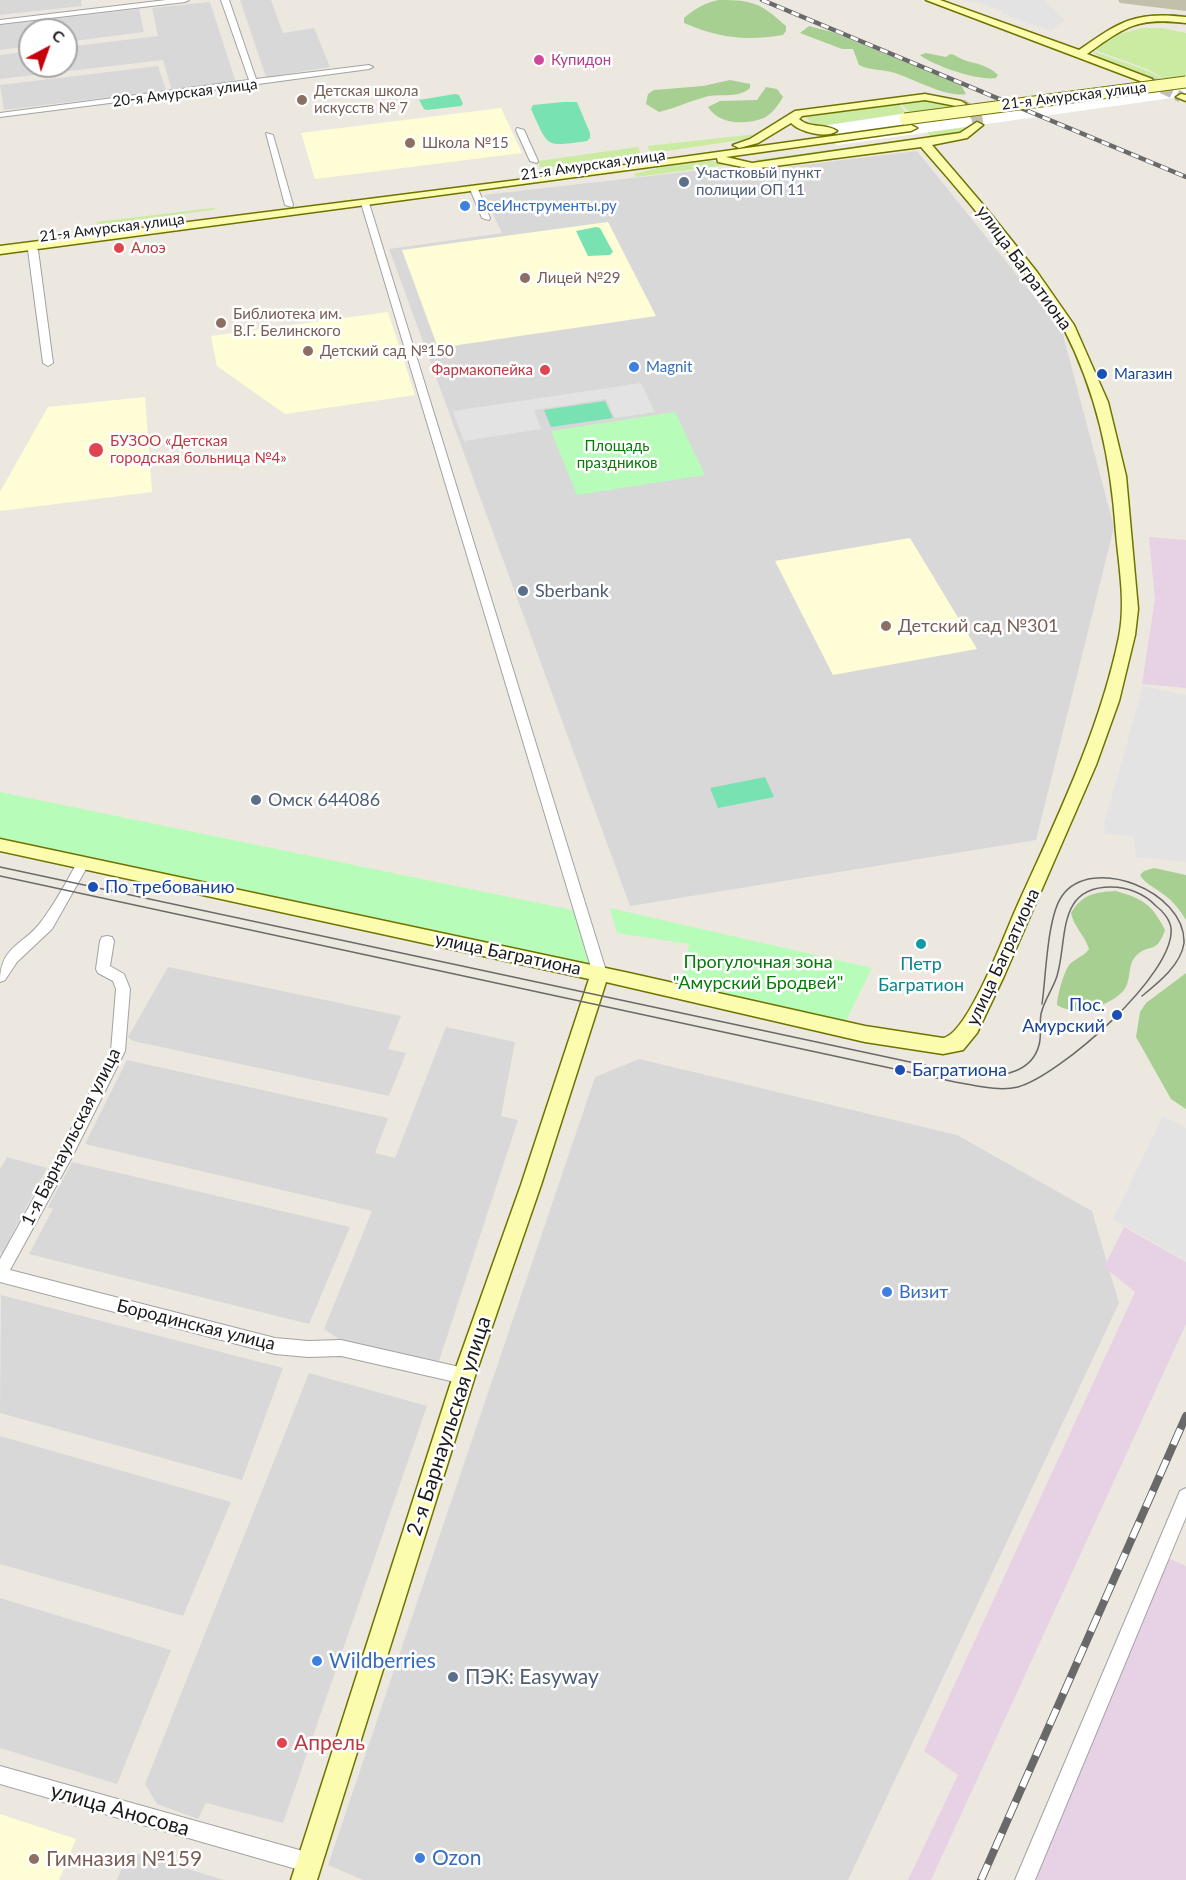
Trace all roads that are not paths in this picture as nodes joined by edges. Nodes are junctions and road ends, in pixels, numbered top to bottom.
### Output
1 (185, 0) edge
2 (225, 0) edge
3 (931, 0) edge
4 (1186, 20) edge
5 (0, 22) edge
6 (1186, 30) edge
7 (1109, 35) junction
8 (1080, 54) junction
9 (369, 67) dead end
10 (1148, 81) tunnel mouth
11 (1186, 82) edge
12 (254, 84) junction
13 (1184, 95) edge
14 (961, 104) tunnel mouth
15 (799, 113) junction
16 (0, 115) edge
17 (908, 123) junction
18 (977, 124) dead end
19 (520, 130) dead end
20 (831, 130) junction
21 (269, 135) dead end
22 (924, 143) junction
23 (740, 145) junction
24 (755, 151) junction
25 (711, 157) junction
26 (534, 160) dead end
27 (752, 166) junction
28 (474, 189) junction
29 (363, 199) junction
30 (289, 205) junction
31 (486, 218) dead end
32 (0, 242) edge
33 (33, 245) junction
34 (0, 250) edge
35 (48, 363) dead end
36 (0, 845) edge
37 (84, 862) junction
38 (107, 941) dead end
39 (600, 974) junction
40 (0, 976) edge
41 (0, 1274) edge
42 (464, 1376) junction
43 (1186, 1497) edge
44 (0, 1775) edge
45 (307, 1871) edge
46 (1025, 1880) edge

1 - 5 street
2 - 12 street
3 - 8 street
4 - 7 street
6 - 7 street
7 - 8 street
8 - 10 street
9 - 12 street, 20-я Амурская улица
11 - 17 street, 21-я Амурская улица, bridge
12 - 16 street, 20-я Амурская улица
13 - 17 street, 21-я Амурская улица
14 - 15 street
15 - 20 street
15 - 23 street
17 - 20 street, 21-я Амурская улица
17 - 24 street, 21-я Амурская улица
18 - 22 street
19 - 26 street
20 - 23 street, 21-я Амурская улица
21 - 30 street
22 - 27 street
22 - 39 street, улица Багратиона
23 - 29 street, 21-я Амурская улица
24 - 25 street, 21-я Амурская улица
24 - 27 street
25 - 27 street
25 - 28 street, 21-я Амурская улица
28 - 29 street, 21-я Амурская улица
28 - 31 street
29 - 30 street, 21-я Амурская улица
29 - 33 street, 21-я Амурская улица
29 - 39 street
30 - 33 street, 21-я Амурская улица
32 - 33 street, 21-я Амурская улица
33 - 34 street, 21-я Амурская улица
33 - 35 street
36 - 37 street, улица Багратиона
37 - 39 street, улица Багратиона
37 - 40 street
38 - 41 street, 1-я Барнаульская улица
39 - 42 street, 2-я Барнаульская улица
41 - 42 street, Бородинская улица
42 - 45 street, 2-я Барнаульская улица
43 - 46 street
44 - 45 street, улица Аносова

